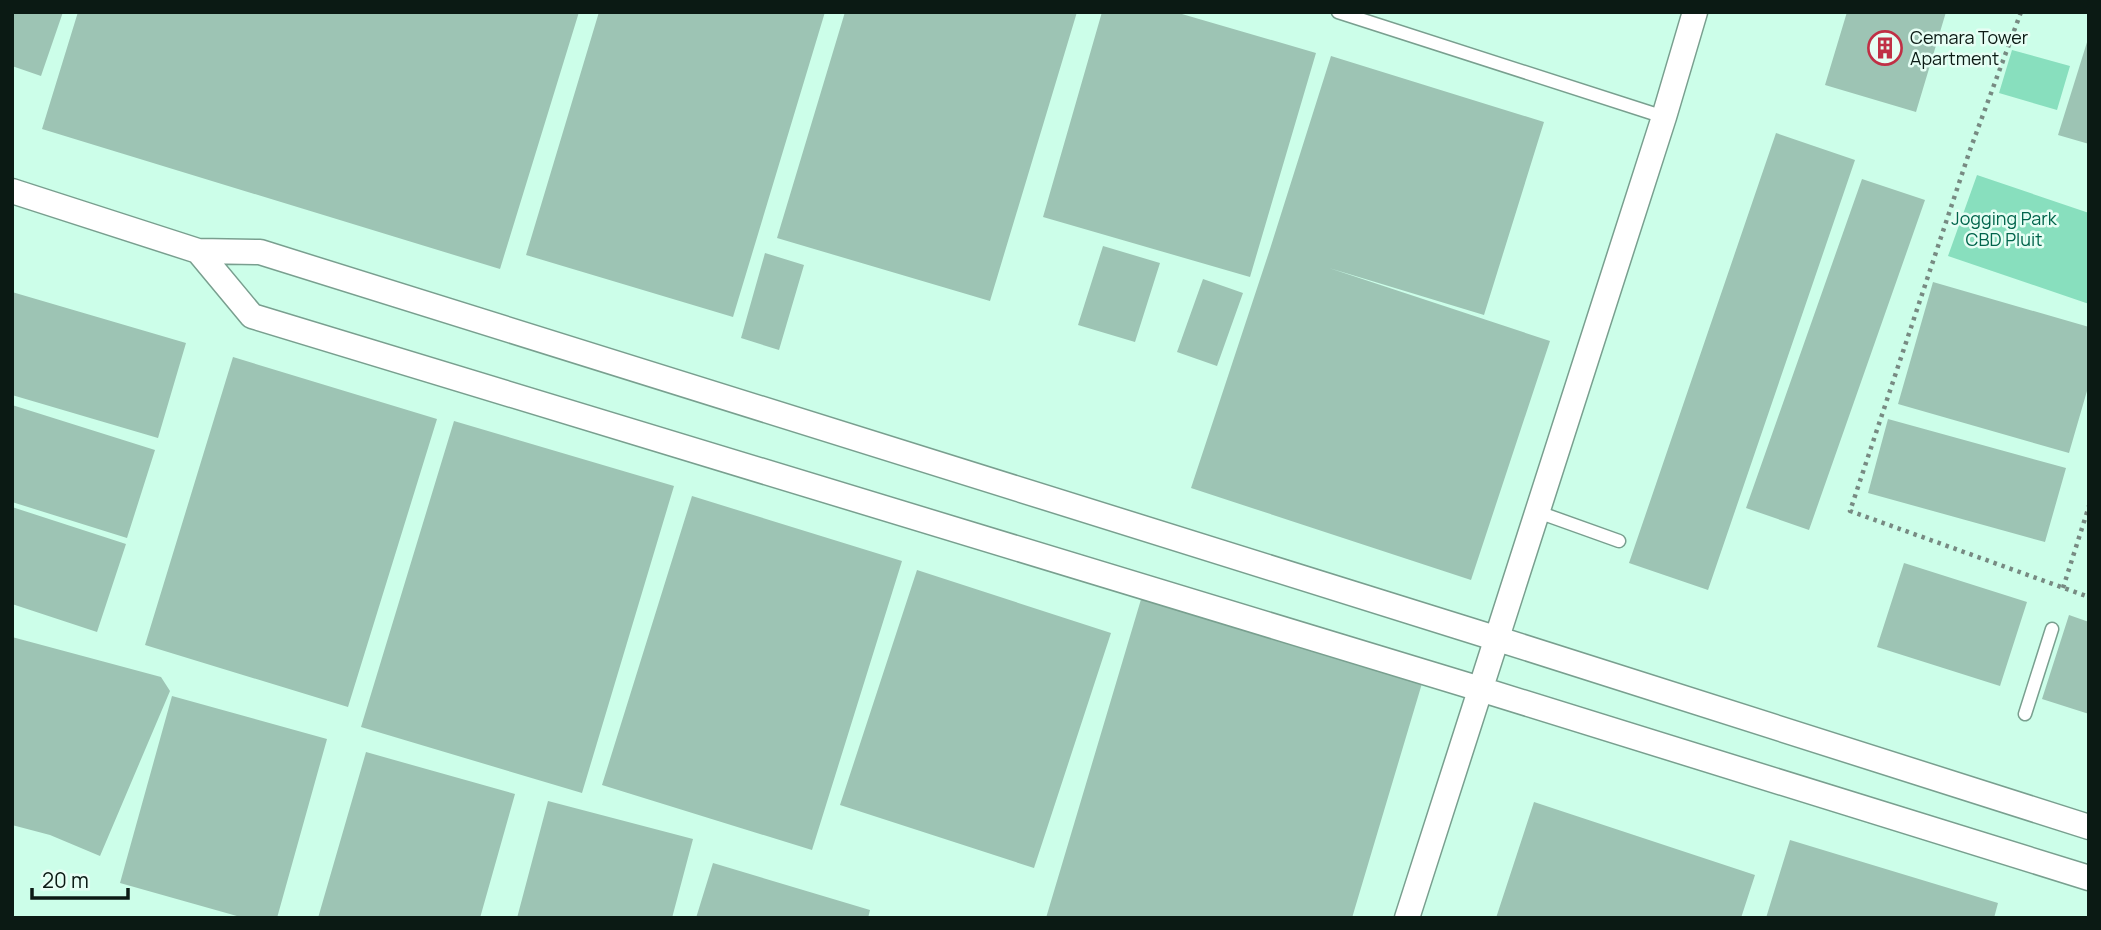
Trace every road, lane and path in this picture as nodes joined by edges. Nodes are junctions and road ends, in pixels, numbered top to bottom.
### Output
1 (1338, 12) edge
2 (1695, 12) edge
3 (2021, 12) edge
4 (1664, 117) junction
5 (12, 191) edge
6 (198, 251) junction
7 (2089, 506) edge
8 (1538, 512) junction
9 (1619, 541) dead end
10 (2063, 588) junction
11 (2089, 597) edge
12 (2052, 629) dead end
13 (1498, 639) junction
14 (1480, 688) junction
15 (2025, 714) dead end
16 (2089, 827) edge
17 (2089, 877) edge
18 (1407, 918) edge

1 - 4 lane
2 - 4 street
3 - 10 path
4 - 8 street
5 - 6 street
6 - 13 street
6 - 14 street
7 - 10 path
8 - 9 lane
8 - 13 street
10 - 11 path
12 - 15 lane
13 - 14 street
13 - 16 street
14 - 17 street
14 - 18 street

